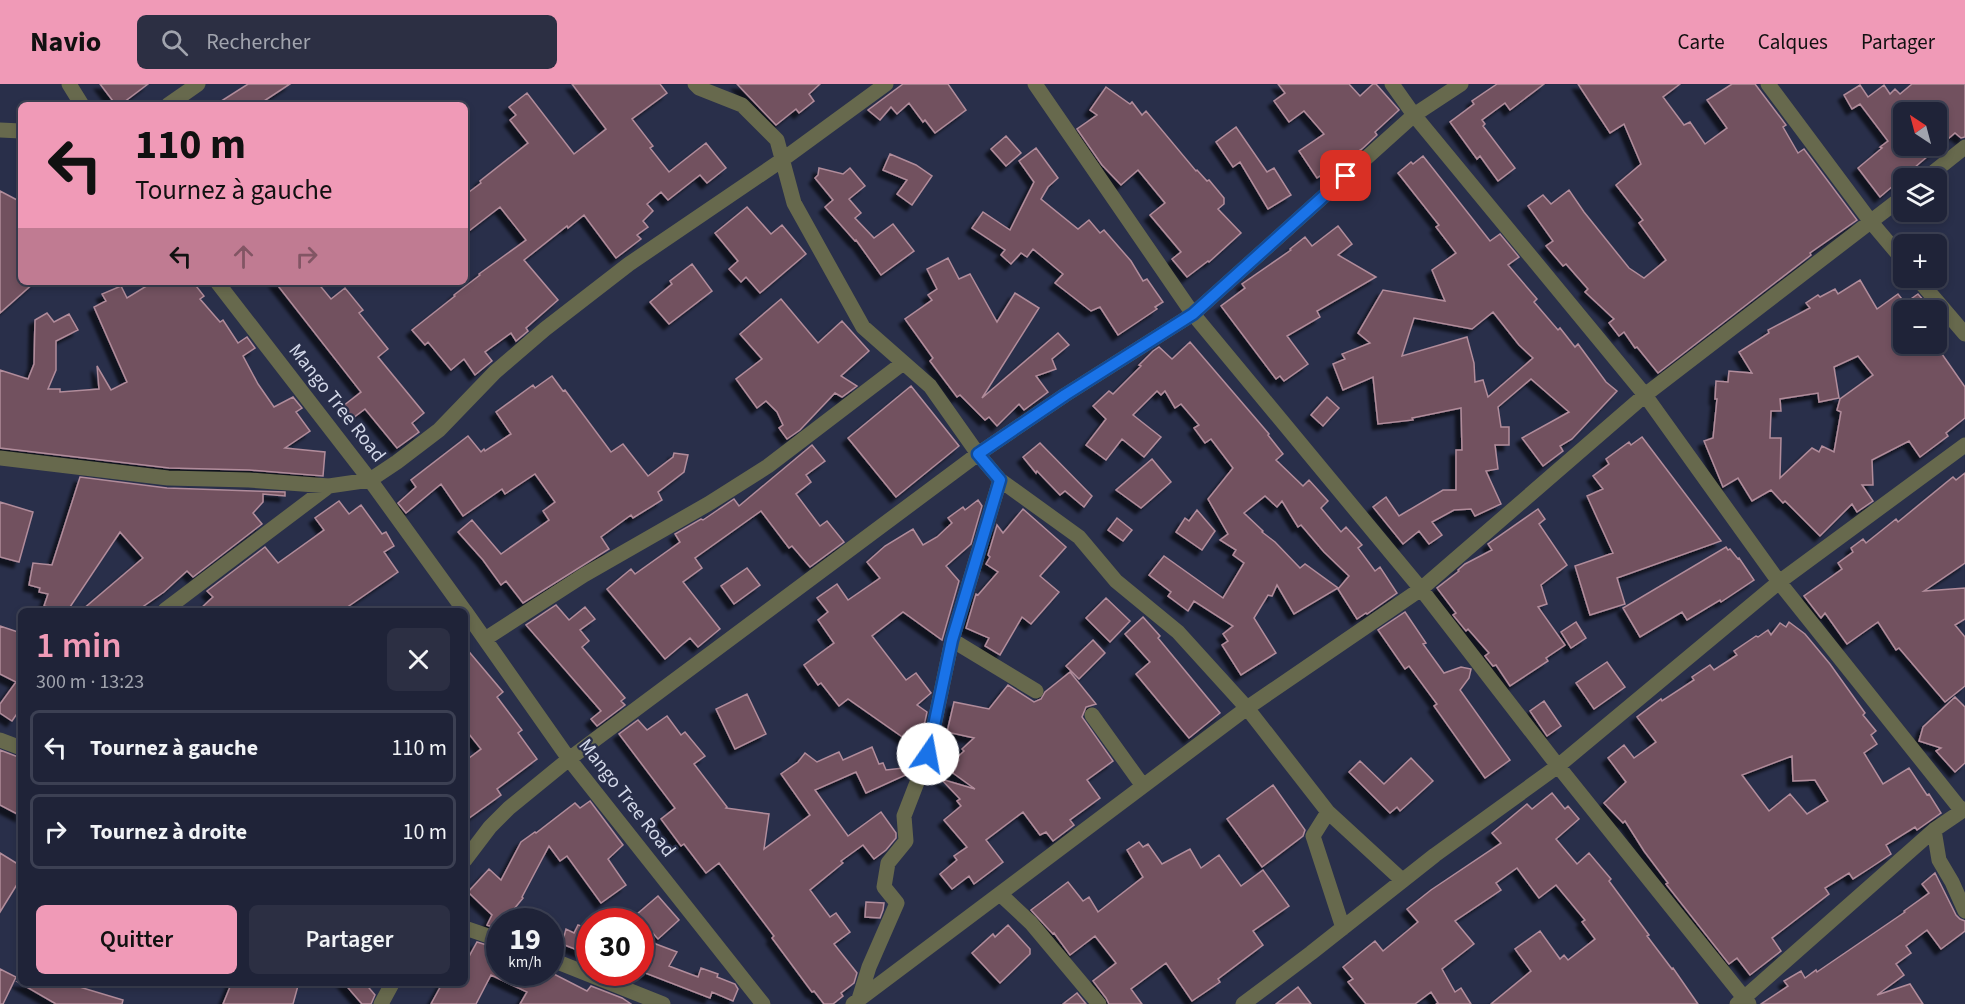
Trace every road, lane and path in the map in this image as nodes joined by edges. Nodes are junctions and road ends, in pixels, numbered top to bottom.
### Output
1 (69, 84) edge
2 (198, 84) edge
3 (694, 84) edge
4 (886, 84) edge
5 (1035, 84) edge
6 (1392, 84) edge
7 (1461, 84) edge
8 (1768, 84) edge
9 (80, 102) edge
10 (172, 102) edge
11 (1414, 115) junction
12 (0, 130) edge
13 (18, 131) edge
14 (1965, 147) edge
15 (782, 160) junction
16 (1939, 168) edge
17 (1893, 205) edge
18 (1871, 222) junction
19 (1893, 248) edge
20 (219, 285) edge
21 (1926, 288) edge
22 (1193, 314) junction
23 (1965, 334) edge
24 (903, 363) junction
25 (1646, 396) junction
26 (1965, 445) edge
27 (978, 454) junction
28 (0, 458) edge
29 (370, 480) junction
30 (1000, 480) junction
31 (329, 486) junction
32 (1779, 582) junction
33 (1421, 589) junction
34 (168, 608) edge
35 (463, 608) edge
36 (468, 615) edge
37 (485, 639) junction
38 (952, 640) junction
39 (1036, 691) dead end
40 (1247, 708) junction
41 (1092, 715) dead end
42 (0, 740) edge
43 (18, 745) edge
44 (569, 759) junction
45 (1558, 766) junction
46 (1143, 786) junction
47 (1964, 810) edge
48 (1328, 812) junction
49 (1934, 830) junction
50 (468, 856) edge
51 (1402, 880) junction
52 (1000, 894) junction
53 (1965, 911) edge
54 (1342, 928) junction
55 (468, 929) edge
56 (486, 935) edge
57 (564, 965) edge
58 (391, 986) edge
59 (856, 1001) edge
60 (1744, 1002) edge
61 (381, 1004) edge
62 (663, 1004) edge
63 (763, 1004) edge
64 (1099, 1004) edge
65 (1243, 1004) edge

1 - 9 street
2 - 10 street
3 - 15 street
4 - 15 street
5 - 22 street
6 - 11 street
7 - 11 street
8 - 18 street
11 - 22 street
11 - 25 street
12 - 13 street
14 - 16 street
15 - 24 street
15 - 29 street
17 - 18 street
18 - 19 street
18 - 25 street
20 - 29 street, Mango Tree Road
21 - 23 street
22 - 27 street
22 - 33 street
24 - 27 street
24 - 37 street
25 - 32 street
25 - 33 street
26 - 32 street
27 - 30 street
27 - 44 street
28 - 31 street
29 - 31 street
29 - 35 street, Mango Tree Road
30 - 38 street
30 - 40 street
31 - 34 street
32 - 45 street
32 - 47 street
33 - 40 street
33 - 45 street
36 - 37 street, Mango Tree Road
37 - 44 street, Mango Tree Road
38 - 39 street
38 - 59 street
40 - 46 street
40 - 48 street
41 - 46 street
42 - 43 street
44 - 50 street
44 - 63 street, Mango Tree Road
45 - 51 street
45 - 60 street
46 - 52 street
47 - 49 street
48 - 51 street
48 - 54 street
49 - 53 street
49 - 60 street
51 - 54 street
52 - 59 street
52 - 64 street
54 - 65 street
55 - 56 street
57 - 62 street
58 - 61 street

